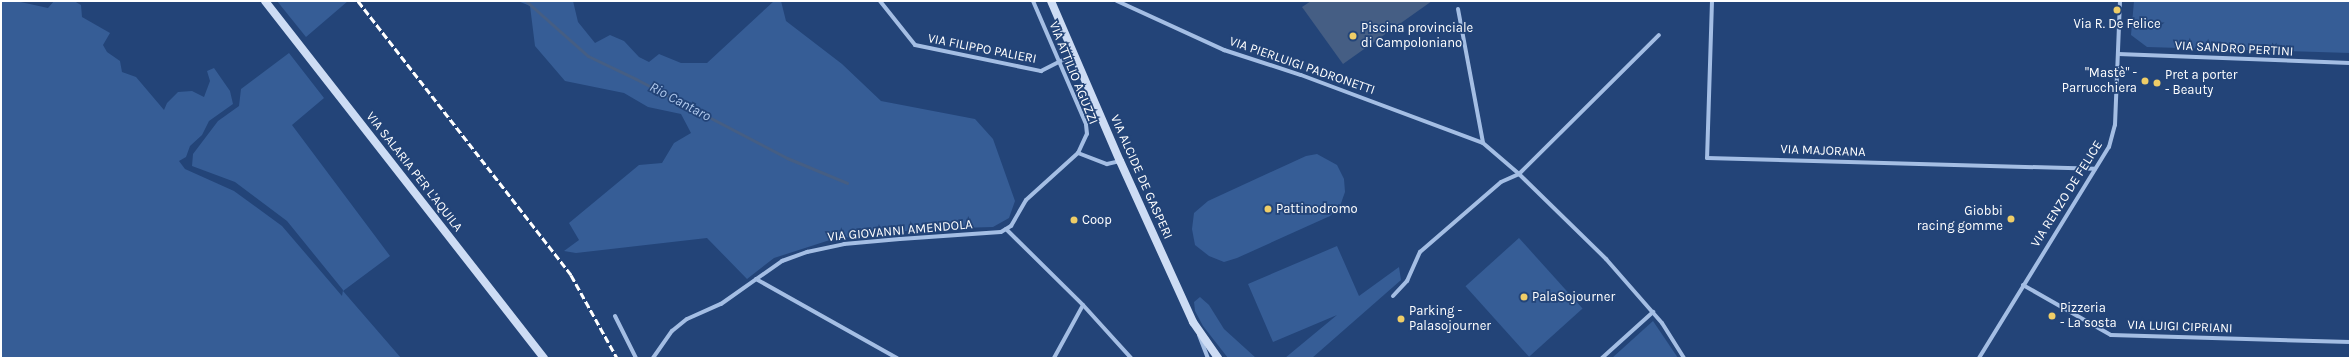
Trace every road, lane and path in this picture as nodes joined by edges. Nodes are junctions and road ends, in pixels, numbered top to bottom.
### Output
1 (265, 1) edge
2 (880, 1) edge
3 (1033, 1) edge
4 (1051, 1) edge
5 (1117, 1) edge
6 (1712, 1) edge
7 (2120, 1) edge
8 (1458, 10) dead end
9 (1659, 35) dead end
10 (1074, 54) junction
11 (2118, 54) junction
12 (1058, 63) junction
13 (2350, 63) edge
14 (1483, 143) junction
15 (1078, 152) junction
16 (1120, 162) junction
17 (2094, 169) junction
18 (1519, 174) junction
19 (1006, 229) junction
20 (756, 279) junction
21 (2023, 285) junction
22 (1393, 296) dead end
23 (1083, 305) junction
24 (1653, 312) junction
25 (615, 316) dead end
26 (1193, 322) junction
27 (2350, 342) edge
28 (544, 358) edge
29 (636, 358) edge
30 (653, 358) edge
31 (898, 358) edge
32 (1054, 358) edge
33 (1131, 358) edge
34 (1208, 358) edge
35 (1218, 358) edge
36 (1602, 358) edge
37 (1684, 358) edge
38 (1979, 358) edge

1 - 28 main road, VIA SALARIA PER L'AQUILA
2 - 12 street, VIA FILIPPO PALIERI
3 - 12 street, VIA ATTILIO AGUZZI
4 - 10 main road, VIA ALCIDE DE GASPERI
5 - 14 street, VIA PIERLUIGI PADRONETTI
6 - 17 street, VIA MAJORANA
7 - 11 street, VIA RENZO DE FELICE
8 - 14 street
9 - 18 street
10 - 12 street, VIA FILIPPO PALIERI
10 - 16 main road, VIA ALCIDE DE GASPERI
11 - 13 street, VIA SANDRO PERTINI
11 - 17 street, VIA RENZO DE FELICE
12 - 15 street, VIA ATTILIO AGUZZI
14 - 18 street, VIA PIERLUIGI PADRONETTI
15 - 16 street
15 - 19 street
16 - 26 main road, VIA ALCIDE DE GASPERI
17 - 21 street, VIA RENZO DE FELICE
18 - 22 street
18 - 24 street, VIA PIERLUIGI PADRONETTI
19 - 20 street, VIA GIOVANNI AMENDOLA
19 - 23 street
20 - 30 street, VIA GIOVANNI AMENDOLA
20 - 31 street
21 - 27 street, VIA LUIGI CIPRIANI
21 - 38 street, VIA RENZO DE FELICE
23 - 32 street
23 - 33 street
24 - 36 street
24 - 37 street, VIA PIERLUIGI PADRONETTI
25 - 29 street
26 - 34 street
26 - 35 main road, VIA ALCIDE DE GASPERI

